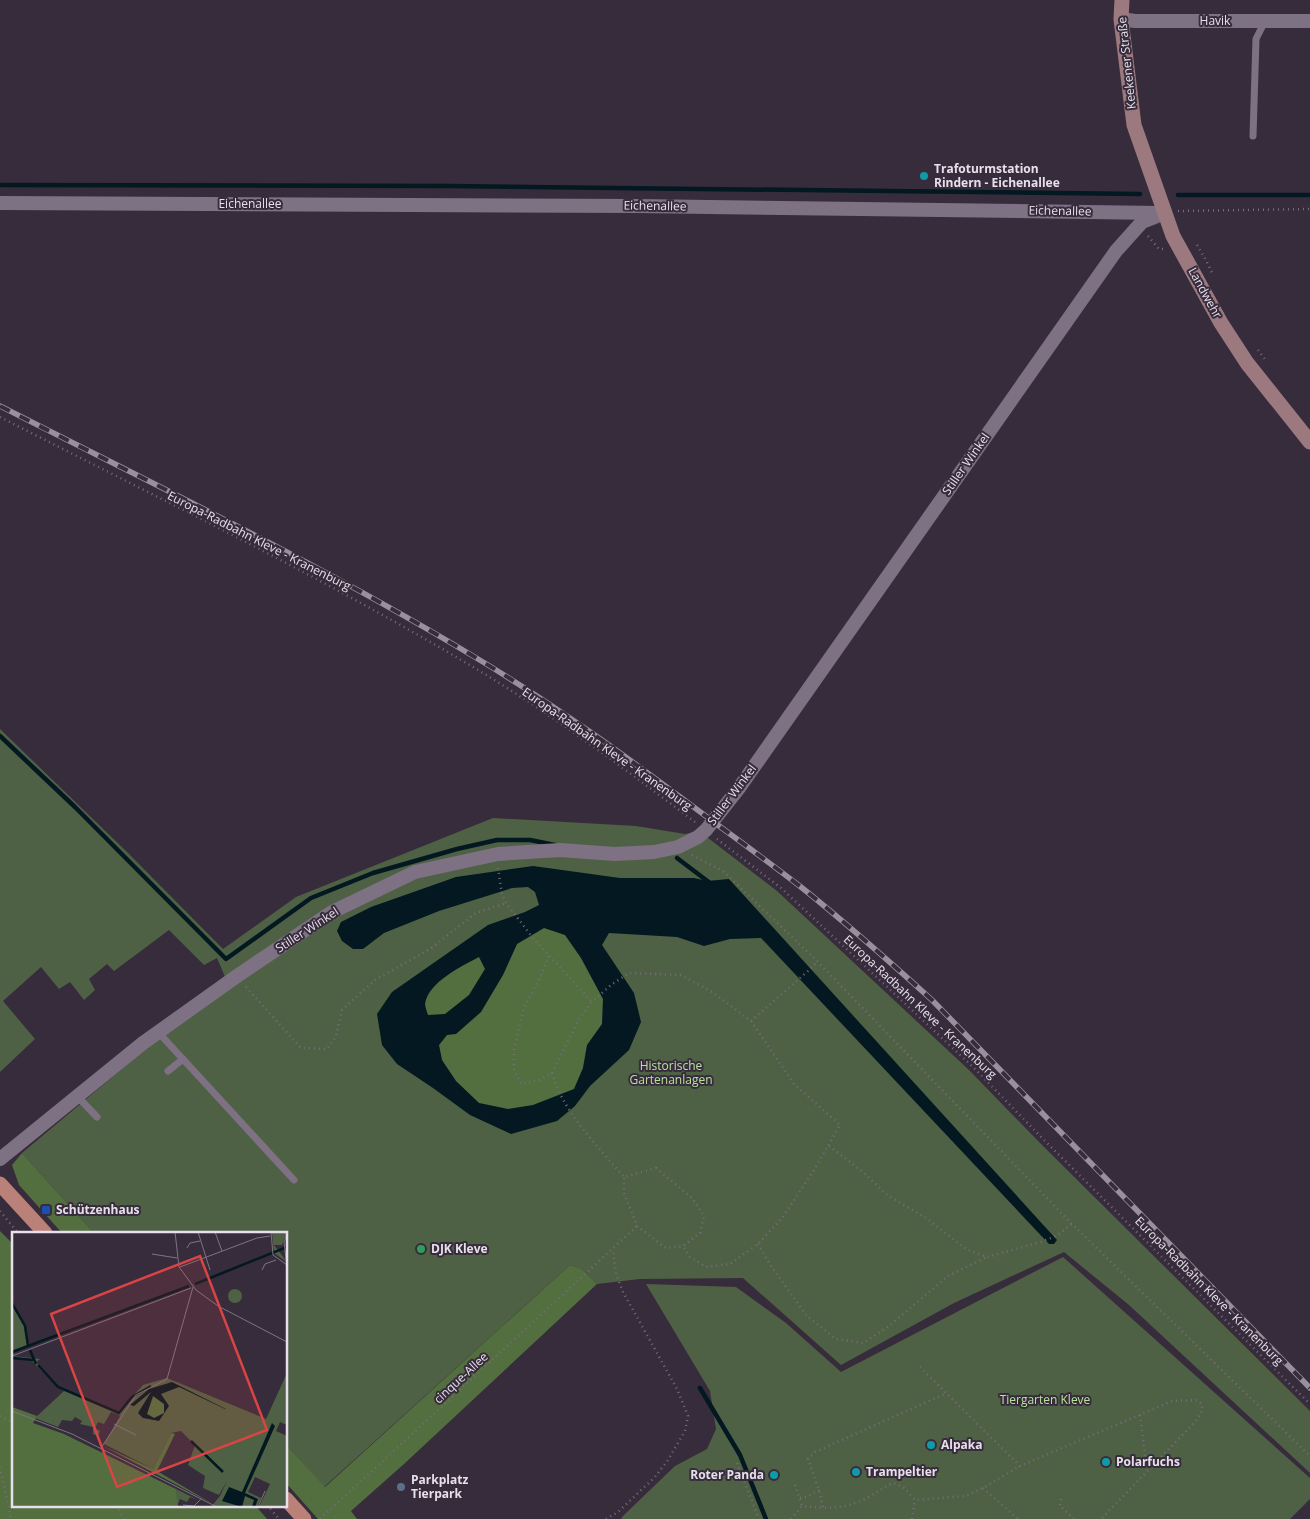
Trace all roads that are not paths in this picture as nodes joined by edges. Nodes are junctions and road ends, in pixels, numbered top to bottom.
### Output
1 (1122, 0) edge
2 (1121, 20) junction
3 (1265, 21) junction
4 (1310, 21) edge
5 (1134, 125) joint
6 (1253, 136) dead end
7 (0, 203) edge
8 (1173, 209) junction
9 (1310, 442) edge
10 (158, 1032) junction
11 (183, 1059) junction
12 (168, 1071) dead end
13 (76, 1096) junction
14 (97, 1117) dead end
15 (0, 1159) edge
16 (294, 1180) dead end
17 (0, 1184) edge
18 (44, 1232) edge
19 (288, 1501) edge
20 (304, 1519) edge

1 - 2 main road, Keekener Straße
2 - 3 street, Havik
2 - 5 main road, Keekener Straße
3 - 4 street, Havik
3 - 6 lane
5 - 8 main road, Landwehr
7 - 8 street, Eichenallee
8 - 9 main road, Landwehr
8 - 10 street, Stiller Winkel
10 - 11 lane
10 - 13 street, Stiller Winkel
11 - 12 lane
11 - 16 lane
13 - 14 lane
13 - 15 street, Stiller Winkel
17 - 18 main road
19 - 20 main road

